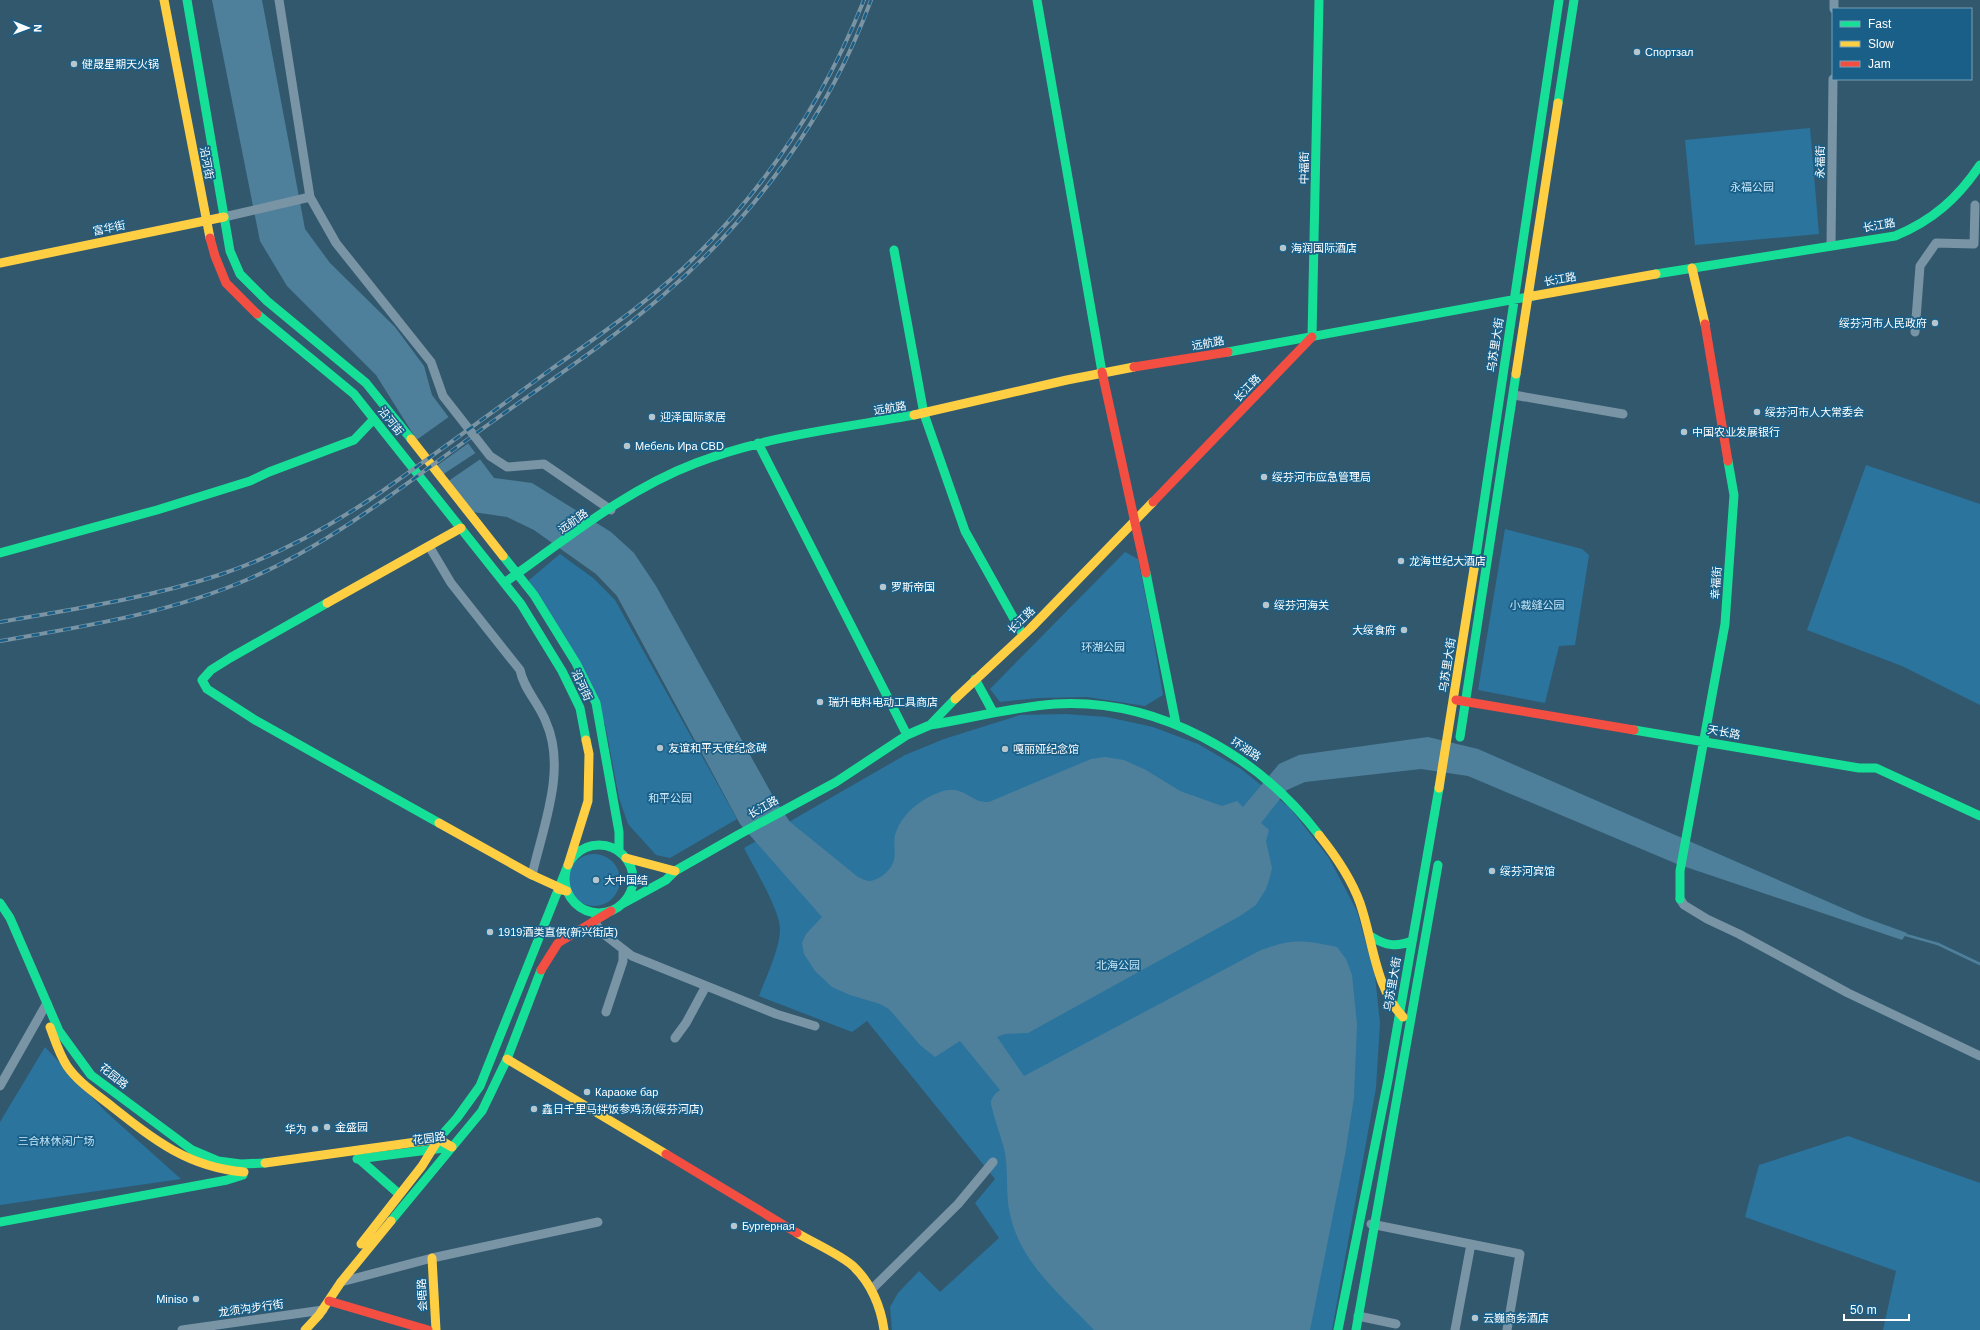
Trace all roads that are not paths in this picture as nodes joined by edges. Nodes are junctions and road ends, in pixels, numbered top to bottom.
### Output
1 (164, 0) edge
2 (187, 0) edge
3 (279, 0) edge
4 (1037, 0) edge
5 (1319, 0) edge
6 (1559, 0) edge
7 (1574, 0) edge
8 (1833, 80) edge
9 (1980, 165) edge
10 (310, 198) junction
11 (1975, 205) dead end
12 (224, 217) junction
13 (206, 220) junction
14 (1831, 245) junction
15 (894, 250) dead end
16 (0, 263) edge
17 (1692, 268) junction
18 (1529, 296) junction
19 (1514, 299) junction
20 (1915, 332) dead end
21 (1312, 337) junction
22 (1102, 373) junction
23 (1514, 395) junction
24 (924, 414) junction
25 (1622, 414) dead end
26 (374, 419) junction
27 (758, 443) junction
28 (611, 510) junction
29 (1136, 520) junction
30 (461, 528) junction
31 (429, 546) junction
32 (0, 553) edge
33 (518, 574) junction
34 (504, 583) junction
35 (1023, 635) junction
36 (975, 679) junction
37 (1454, 700) junction
38 (1466, 702) junction
39 (994, 712) junction
40 (1176, 724) junction
41 (930, 725) junction
42 (907, 735) junction
43 (1704, 741) junction
44 (1458, 745) dead end
45 (1980, 816) edge
46 (619, 851) junction
47 (626, 858) junction
48 (1439, 858) dead end
49 (568, 865) junction
50 (675, 870) junction
51 (532, 875) junction
52 (562, 889) junction
53 (1680, 899) joint
54 (0, 903) edge
55 (622, 904) junction
56 (611, 911) junction
57 (0, 918) edge
58 (594, 921) junction
59 (1372, 938) junction
60 (1412, 941) junction
61 (623, 950) junction
62 (706, 986) junction
63 (47, 1002) junction
64 (42, 1011) junction
65 (606, 1012) dead end
66 (1398, 1014) junction
67 (1410, 1022) junction
68 (815, 1026) dead end
69 (675, 1038) dead end
70 (1980, 1056) edge
71 (507, 1059) junction
72 (0, 1086) edge
73 (438, 1139) junction
74 (452, 1146) junction
75 (432, 1149) junction
76 (358, 1158) junction
77 (993, 1162) dead end
78 (250, 1172) junction
79 (400, 1194) junction
80 (0, 1222) edge
81 (598, 1222) dead end
82 (1360, 1222) junction
83 (1374, 1224) junction
84 (1471, 1244) junction
85 (432, 1258) junction
86 (353, 1267) junction
87 (341, 1282) junction
88 (872, 1289) junction
89 (329, 1302) junction
90 (323, 1310) junction
91 (1358, 1316) junction
92 (1396, 1324) dead end
93 (182, 1330) edge
94 (305, 1330) edge
95 (428, 1330) edge
96 (436, 1330) edge
97 (884, 1330) edge
98 (1338, 1330) edge
99 (1356, 1330) edge
100 (1455, 1330) edge
101 (1507, 1330) edge

1 - 13 main road, 沿河街
2 - 12 main road, 沿河街
3 - 10 street
4 - 22 main road
5 - 21 main road, 中福街
6 - 19 main road, 乌苏里大街
7 - 18 main road
8 - 14 street, 永福街
9 - 14 main road, 长江路
10 - 12 street
10 - 28 street
11 - 20 street
12 - 13 main road, 富华街
12 - 33 main road, 沿河街
13 - 16 main road, 富华街
13 - 26 main road, 沿河街
14 - 17 main road, 长江路
15 - 24 main road
17 - 18 main road, 长江路
17 - 43 main road, 幸福街
18 - 19 main road, 长江路
18 - 23 main road
19 - 21 main road, 长江路
19 - 37 main road, 乌苏里大街
21 - 22 main road, 远航路
21 - 29 main road, 长江路
22 - 24 main road, 远航路
22 - 29 main road
23 - 25 street
23 - 38 main road
24 - 27 main road, 远航路
24 - 35 main road
26 - 30 main road, 沿河街
26 - 32 main road
27 - 28 main road, 远航路
27 - 42 main road
28 - 33 main road, 远航路
29 - 35 main road, 长江路
29 - 40 main road
30 - 31 main road
30 - 34 main road, 沿河街
31 - 51 street
31 - 51 main road
33 - 34 main road, 远航路
33 - 46 main road, 沿河街
34 - 49 main road, 沿河街
35 - 36 main road, 长江路
36 - 39 main road
36 - 41 main road, 长江路
37 - 38 main road, 天长路
37 - 60 main road, 乌苏里大街
38 - 43 main road, 天长路
38 - 44 main road
39 - 40 main road, 环湖路
39 - 41 main road, 环湖路
40 - 59 main road, 环湖路
41 - 42 main road, 长江路
42 - 50 main road, 长江路
43 - 45 main road, 天长路
43 - 53 main road, 幸福街
46 - 47 main road
46 - 49 main road
47 - 50 main road
47 - 55 main road
48 - 67 main road
49 - 52 main road
50 - 55 main road, 长江路
51 - 52 main road
52 - 56 main road
52 - 73 main road
53 - 70 street
54 - 63 main road, 花园路
55 - 56 main road
56 - 58 main road
57 - 64 main road, 花园路
58 - 61 street
58 - 71 main road
59 - 60 main road
59 - 66 main road, 环湖路
60 - 66 main road, 乌苏里大街
61 - 62 street
61 - 65 street
62 - 68 street
62 - 69 street
63 - 64 street
63 - 73 main road, 花园路
64 - 72 street
64 - 78 main road, 花园路
66 - 67 main road, 环湖路
66 - 82 main road, 乌苏里大街
67 - 83 main road
71 - 74 main road
71 - 88 main road
73 - 74 main road, 花园路
73 - 75 main road
74 - 75 main road, 花园路
74 - 86 main road
75 - 76 main road, 花园路
75 - 79 main road
76 - 78 main road, 花园路
76 - 79 main road
77 - 88 street
78 - 80 main road
79 - 86 main road
81 - 85 street
82 - 83 street
82 - 98 main road, 乌苏里大街
83 - 84 street
83 - 91 main road
84 - 100 street
84 - 101 street
85 - 87 street
85 - 96 main road, 会晤路
86 - 87 main road
87 - 89 main road
88 - 97 main road
89 - 90 main road
89 - 95 main road
90 - 93 street, 龙须沟步行街
90 - 94 main road
91 - 92 street
91 - 99 main road

